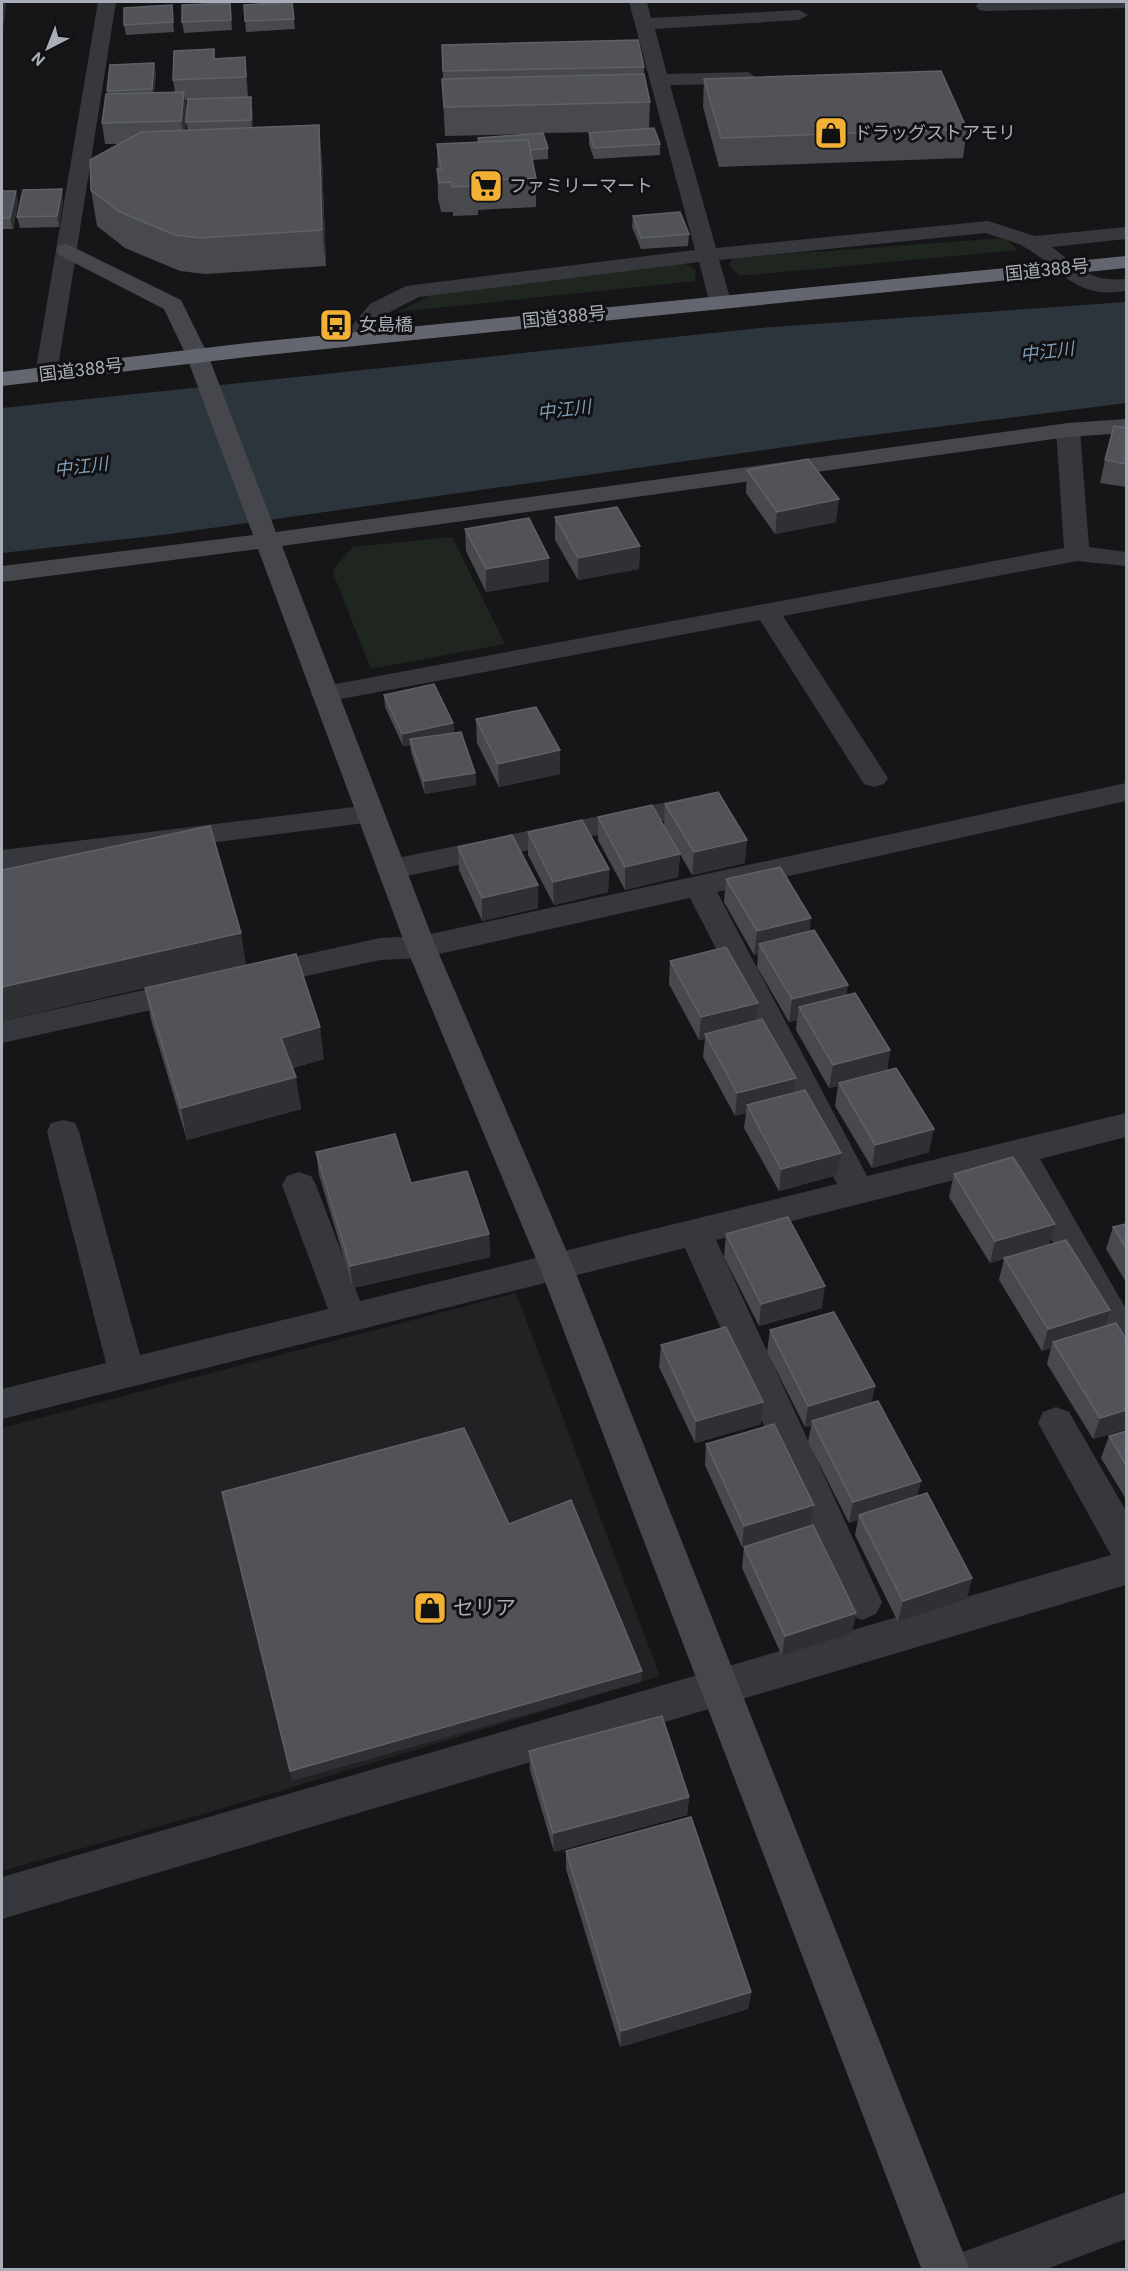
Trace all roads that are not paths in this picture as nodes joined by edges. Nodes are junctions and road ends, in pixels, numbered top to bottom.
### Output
1 (107, 2) edge
2 (638, 2) edge
3 (1126, 3) edge
4 (985, 6) dead end
5 (799, 15) dead end
6 (644, 24) junction
7 (762, 78) edge
8 (660, 80) junction
9 (1126, 233) edge
10 (1033, 243) junction
11 (67, 250) junction
12 (707, 255) junction
13 (1126, 262) edge
14 (1064, 269) junction
15 (1126, 285) edge
16 (720, 301) junction
17 (352, 339) junction
18 (201, 367) junction
19 (46, 374) junction
20 (2, 379) edge
21 (1126, 426) edge
22 (1068, 430) junction
23 (263, 533) junction
24 (1077, 553) junction
25 (1126, 560) edge
26 (2, 574) edge
27 (767, 611) junction
28 (325, 694) junction
29 (874, 778) dead end
30 (1126, 792) edge
31 (696, 805) edge
32 (370, 814) junction
33 (2, 860) edge
34 (393, 869) junction
35 (699, 886) junction
36 (420, 947) junction
37 (2, 1032) edge
38 (1126, 1125) edge
39 (63, 1132) dead end
40 (1020, 1152) junction
41 (299, 1185) dead end
42 (858, 1191) junction
43 (695, 1232) junction
44 (556, 1266) junction
45 (349, 1318) junction
46 (1126, 1340) edge
47 (128, 1373) junction
48 (2, 1404) edge
49 (1056, 1423) dead end
50 (1126, 1546) edge
51 (1126, 1568) edge
52 (862, 1602) dead end
53 (720, 1687) junction
54 (2, 1898) edge
55 (1126, 2216) edge
56 (946, 2270) edge
57 (977, 2270) edge

1 - 11 street
2 - 6 street
3 - 4 street
5 - 6 street
6 - 8 street
7 - 8 street
8 - 12 street
9 - 10 street
10 - 12 street
10 - 14 street
11 - 18 street
11 - 19 street
12 - 16 street
12 - 17 street
13 - 14 highway, 国道388号
14 - 15 street
14 - 16 highway, 国道388号
16 - 17 highway, 国道388号
17 - 18 highway, 国道388号
18 - 19 highway, 国道388号
18 - 23 street
19 - 20 highway, 国道388号
21 - 22 street
22 - 23 street
22 - 24 street
23 - 26 street
23 - 28 street
24 - 25 street
24 - 27 street
27 - 28 street
27 - 29 street
28 - 32 street
30 - 35 street
31 - 34 street
32 - 33 street
32 - 34 street
34 - 36 street
35 - 36 street
35 - 42 street
36 - 37 street
36 - 44 street
38 - 40 street
39 - 47 street
40 - 42 street
40 - 46 street
41 - 45 street
42 - 43 street
43 - 44 street
43 - 52 street
44 - 45 street
44 - 53 street
45 - 47 street
47 - 48 street
49 - 50 street
51 - 53 street
53 - 54 street
53 - 56 street
55 - 57 street

